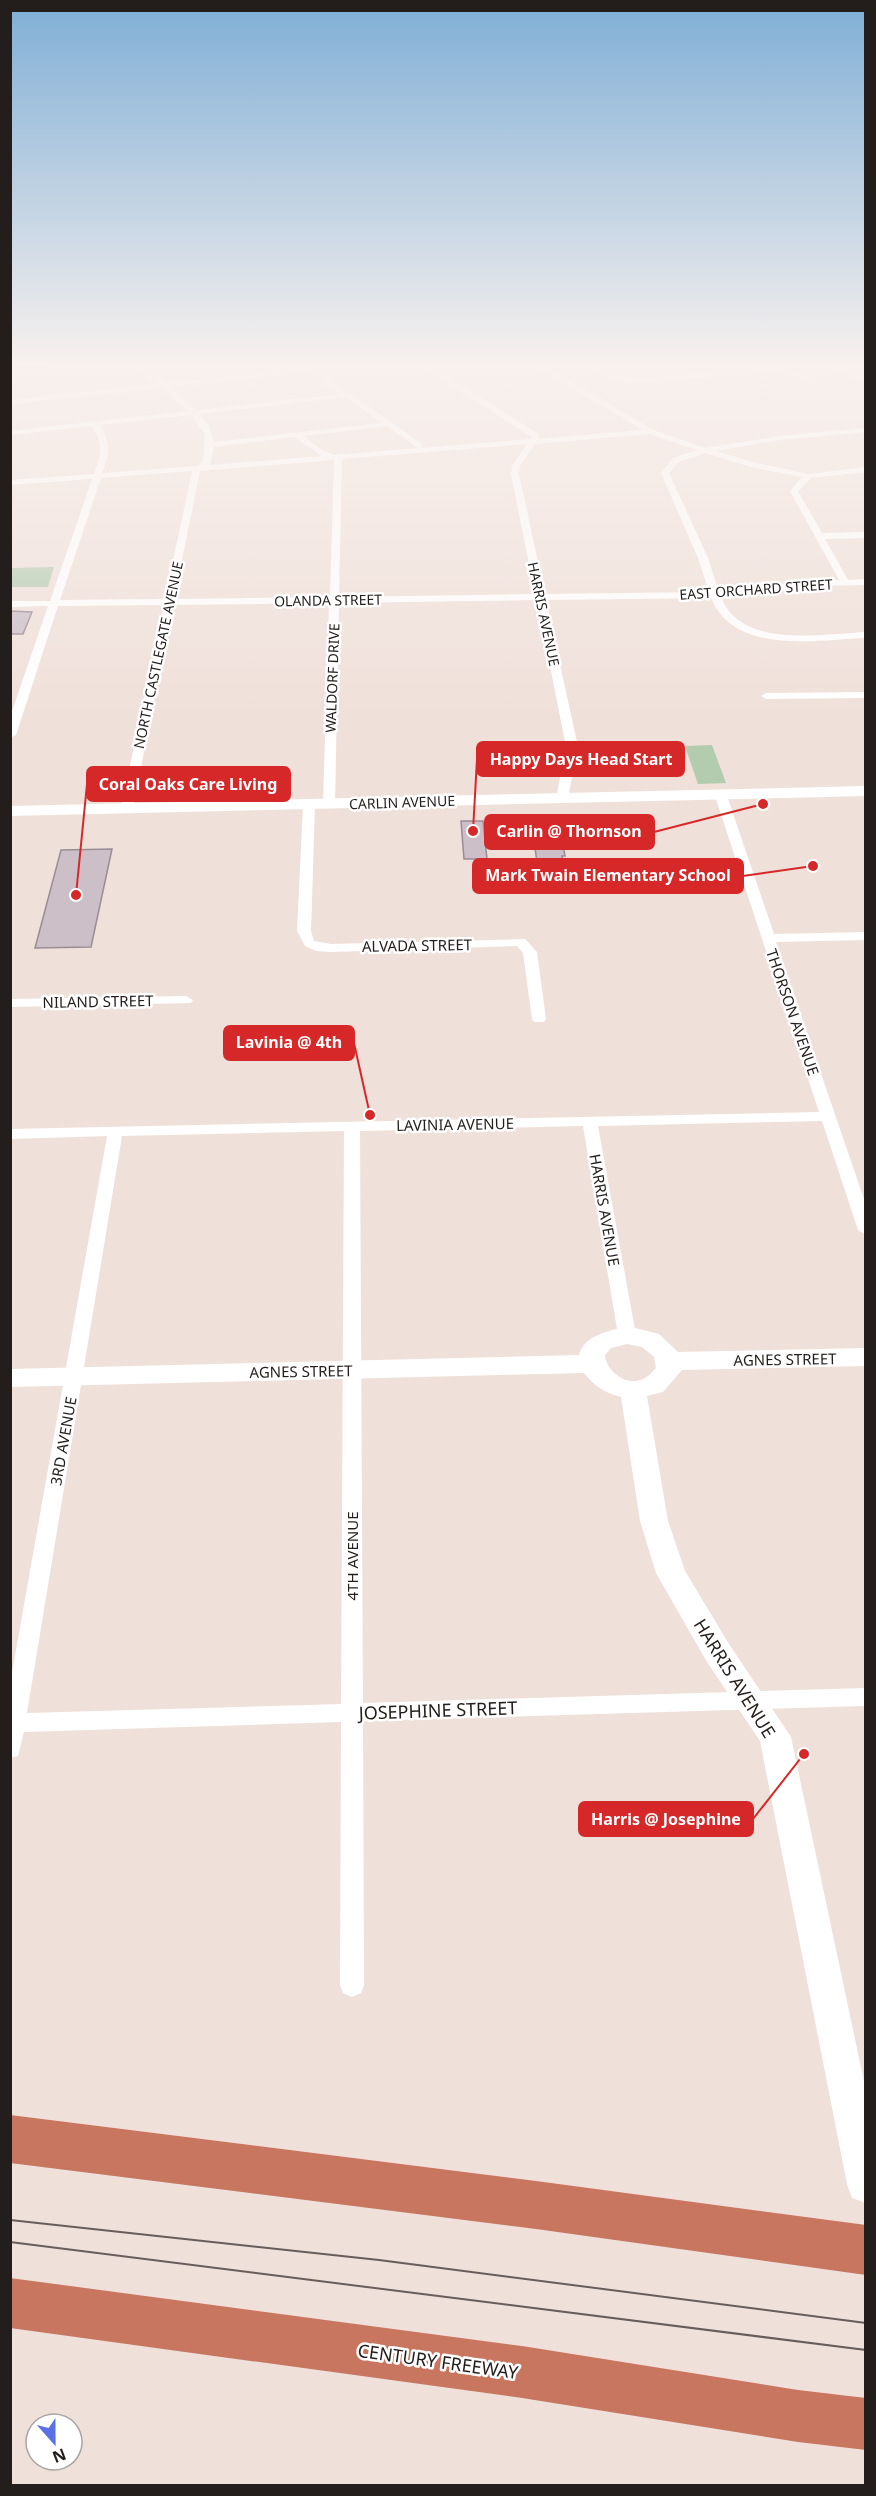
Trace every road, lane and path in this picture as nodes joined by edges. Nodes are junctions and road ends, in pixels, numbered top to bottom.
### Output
1 (96, 480) edge
2 (194, 480) edge
3 (337, 480) edge
4 (517, 480) edge
5 (668, 480) edge
6 (803, 480) edge
7 (866, 535) edge
8 (819, 537) junction
9 (845, 582) junction
10 (866, 582) edge
11 (646, 595) joint
12 (715, 595) junction
13 (540, 597) junction
14 (334, 600) junction
15 (169, 602) junction
16 (54, 603) junction
17 (10, 604) edge
18 (866, 635) edge
19 (866, 695) edge
20 (766, 696) dead end
21 (10, 735) edge
22 (866, 791) edge
23 (720, 794) junction
24 (562, 798) junction
25 (328, 804) junction
26 (309, 805) junction
27 (127, 808) junction
28 (10, 811) edge
29 (866, 936) edge
30 (768, 938) junction
31 (186, 1000) dead end
32 (10, 1003) edge
33 (539, 1019) dead end
34 (827, 1116) junction
35 (590, 1121) junction
36 (352, 1126) junction
37 (115, 1132) junction
38 (10, 1134) edge
39 (866, 1230) edge
40 (627, 1335) junction
41 (866, 1357) edge
42 (669, 1361) junction
43 (591, 1364) junction
44 (352, 1370) junction
45 (74, 1376) junction
46 (10, 1378) edge
47 (633, 1389) junction
48 (866, 1697) edge
49 (748, 1700) junction
50 (352, 1712) junction
51 (13, 1723) edge
52 (10, 1749) edge
53 (352, 1985) dead end
54 (10, 2139) edge
55 (866, 2184) edge
56 (866, 2250) edge
57 (10, 2303) edge
58 (866, 2424) edge

1 - 16 street
2 - 15 street, NORTH CASTLEGATE AVENUE
3 - 14 street, WALDORF DRIVE
4 - 13 street, HARRIS AVENUE
5 - 12 street
6 - 8 street
7 - 8 street
8 - 9 street
9 - 10 street, EAST ORCHARD STREET
9 - 12 street, EAST ORCHARD STREET
11 - 12 street, EAST ORCHARD STREET
11 - 13 street, OLANDA STREET
12 - 18 street
13 - 14 street, OLANDA STREET
13 - 24 street, HARRIS AVENUE
14 - 15 street, OLANDA STREET
14 - 25 street, WALDORF DRIVE
15 - 16 street, OLANDA STREET
15 - 27 street, NORTH CASTLEGATE AVENUE
16 - 17 street, OLANDA STREET
16 - 21 street
19 - 20 street
22 - 23 street, CARLIN AVENUE
23 - 24 street, CARLIN AVENUE
23 - 30 street, THORSON AVENUE
24 - 25 street, CARLIN AVENUE
25 - 26 street, CARLIN AVENUE
26 - 27 street, CARLIN AVENUE
26 - 33 street, ALVADA STREET
27 - 28 street, CARLIN AVENUE
29 - 30 street
30 - 34 street, THORSON AVENUE
31 - 32 street, NILAND STREET
34 - 35 street, LAVINIA AVENUE
34 - 39 street, THORSON AVENUE
35 - 36 street, LAVINIA AVENUE
35 - 40 street, HARRIS AVENUE
36 - 37 street, LAVINIA AVENUE
36 - 44 street, 4TH AVENUE
37 - 38 street, LAVINIA AVENUE
37 - 45 street, 3RD AVENUE
40 - 42 street
40 - 43 street
41 - 42 street, AGNES STREET
42 - 47 street
43 - 44 street, AGNES STREET
43 - 47 street
44 - 45 street, AGNES STREET
44 - 50 street, 4TH AVENUE
45 - 46 street, AGNES STREET
45 - 51 street, 3RD AVENUE
47 - 49 street, HARRIS AVENUE
48 - 49 street, JOSEPHINE STREET
49 - 50 street, JOSEPHINE STREET
49 - 55 street, HARRIS AVENUE
50 - 51 street, JOSEPHINE STREET
50 - 53 street, 4TH AVENUE
51 - 52 street, 3RD AVENUE
54 - 56 highway
57 - 58 highway, CENTURY FREEWAY

